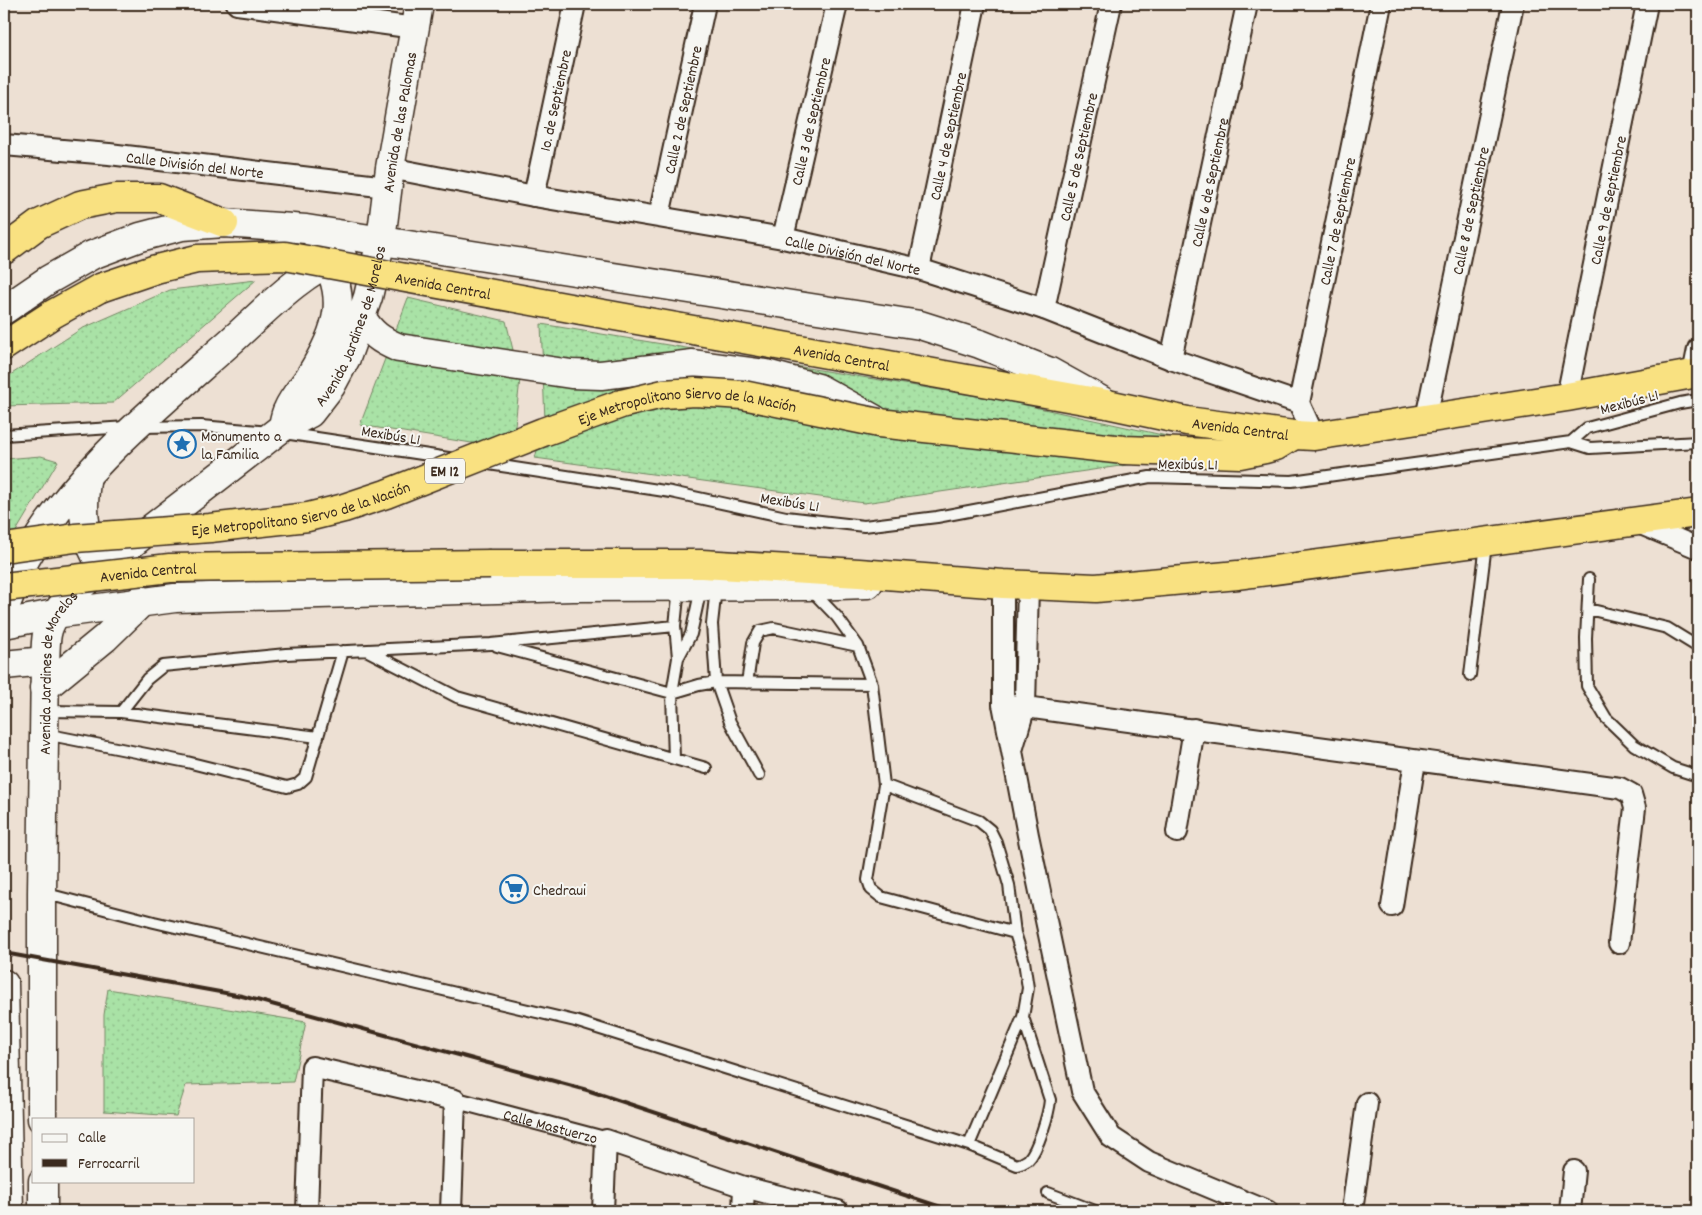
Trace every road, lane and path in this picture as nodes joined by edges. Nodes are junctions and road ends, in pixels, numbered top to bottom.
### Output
1 (236, 4) edge
2 (575, 4) edge
3 (705, 4) edge
4 (837, 4) edge
5 (976, 4) edge
6 (1111, 4) edge
7 (1247, 4) edge
8 (1382, 4) edge
9 (1514, 4) edge
10 (1647, 4) edge
11 (417, 16) edge
12 (4, 144) edge
13 (388, 177) junction
14 (534, 196) junction
15 (659, 216) junction
16 (224, 223) junction
17 (306, 229) junction
18 (783, 238) junction
19 (382, 240) junction
20 (4, 250) edge
21 (328, 262) junction
22 (4, 269) edge
23 (919, 269) junction
24 (1044, 308) junction
25 (4, 310) edge
26 (361, 316) junction
27 (4, 346) edge
28 (1171, 359) junction
29 (1697, 374) edge
30 (1567, 397) junction
31 (1299, 402) junction
32 (1107, 404) junction
33 (1426, 418) junction
34 (879, 423) junction
35 (135, 427) junction
36 (280, 430) junction
37 (4, 435) edge
38 (1304, 435) junction
39 (1572, 442) junction
40 (1698, 442) edge
41 (87, 475) junction
42 (1698, 513) edge
43 (1634, 521) junction
44 (1486, 541) junction
45 (4, 548) edge
46 (1698, 548) edge
47 (102, 568) junction
48 (1589, 579) dead end
49 (957, 581) junction
50 (1016, 585) junction
51 (806, 586) junction
52 (4, 587) edge
53 (699, 587) junction
54 (142, 602) junction
55 (1588, 608) junction
56 (4, 609) edge
57 (54, 614) junction
58 (4, 624) edge
59 (675, 626) junction
60 (492, 644) junction
61 (858, 646) junction
62 (1698, 647) edge
63 (367, 650) junction
64 (343, 652) junction
65 (678, 658) junction
66 (45, 661) junction
67 (4, 665) edge
68 (1470, 675) dead end
69 (716, 682) junction
70 (747, 682) junction
71 (872, 684) junction
72 (672, 693) junction
73 (1003, 704) junction
74 (1025, 706) junction
75 (44, 711) junction
76 (120, 712) junction
77 (1194, 729) junction
78 (318, 737) junction
79 (1012, 749) junction
80 (674, 759) junction
81 (1415, 761) junction
82 (706, 768) dead end
83 (759, 775) dead end
84 (1698, 776) edge
85 (884, 785) junction
86 (1177, 832) dead end
87 (42, 893) junction
88 (1392, 906) dead end
89 (1015, 933) junction
90 (1619, 944) dead end
91 (4, 984) edge
92 (1023, 1017) junction
93 (455, 1100) junction
94 (1367, 1103) dead end
95 (42, 1118) edge
96 (606, 1140) junction
97 (969, 1145) junction
98 (1574, 1171) dead end
99 (43, 1182) edge
100 (744, 1187) junction
101 (1048, 1193) dead end
102 (9, 1211) edge
103 (43, 1211) edge
104 (307, 1211) edge
105 (451, 1211) edge
106 (603, 1211) edge
107 (743, 1211) edge
108 (838, 1211) edge
109 (1095, 1211) edge
110 (1267, 1211) edge
111 (1352, 1211) edge
112 (1570, 1211) edge

1 - 11 street
2 - 14 street, 1o. de Septiembre
3 - 15 street, Calle 2 de Septiembre
4 - 18 street, Calle 3 de Septiembre
5 - 23 street, Calle 4 de Septiembre
6 - 24 street, Calle 5 de Septiembre
7 - 28 street, Calle 6 de Septiembre
8 - 31 street, Calle 7 de Septiembre
9 - 33 street, Calle 8 de Septiembre
10 - 30 street, Calle 9 de Septiembre
11 - 13 main road, Avenida de las Palomas
12 - 13 street, Calle División del Norte
13 - 14 street, Calle División del Norte
13 - 19 main road, Avenida de las Palomas
14 - 15 street, Calle División del Norte
15 - 18 street, Calle División del Norte
16 - 17 main road
16 - 20 highway
16 - 22 highway
16 - 25 main road
17 - 19 main road
17 - 21 main road
18 - 23 street, Calle División del Norte
19 - 21 main road, Avenida Jardines de Morelos
19 - 26 main road, Avenida Jardines de Morelos
19 - 32 main road
21 - 35 main road, Avenida Jardines de Morelos
21 - 36 main road
23 - 24 street, Calle División del Norte
24 - 28 street, Calle División del Norte
26 - 34 main road
26 - 36 main road, Avenida Jardines de Morelos
27 - 32 highway, Avenida Central, bridge
28 - 31 street, Calle División del Norte
29 - 30 highway, Avenida Central
29 - 39 lane, Mexibús L1
30 - 33 highway, Avenida Central
31 - 38 street
32 - 38 highway, Avenida Central
33 - 38 highway, Avenida Central
34 - 38 highway, Eje Metropolitano Siervo de la Nación
34 - 45 highway, Eje Metropolitano Siervo de la Nación / EM 12, bridge
35 - 36 lane, Mexibús L1
35 - 37 lane, Mexibús L1
35 - 41 main road, Avenida Jardines de Morelos
36 - 39 lane, Mexibús L1
36 - 47 main road, Avenida Jardines de Morelos
39 - 40 lane, Mexibús L1
41 - 47 main road
41 - 56 main road, Avenida Jardines de Morelos
42 - 43 highway, Avenida Central
43 - 44 highway, Avenida Central
43 - 46 street
44 - 50 highway, Avenida Central
44 - 68 lane
47 - 54 main road
47 - 57 main road, Avenida Jardines de Morelos
48 - 55 lane
49 - 50 highway, Avenida Central
49 - 51 main road
49 - 52 highway, Avenida Central, bridge
50 - 73 street
50 - 74 street
51 - 53 main road
51 - 61 lane
53 - 54 main road
53 - 59 lane
53 - 65 lane
53 - 69 lane
54 - 57 main road
54 - 75 main road
55 - 62 lane
55 - 84 lane
57 - 58 main road
57 - 66 main road, Avenida Jardines de Morelos
59 - 60 lane
59 - 65 lane
60 - 63 lane
60 - 72 lane
61 - 70 lane
61 - 71 lane
63 - 64 lane
63 - 80 lane
64 - 76 lane
64 - 78 lane
65 - 72 lane
66 - 67 main road
66 - 75 main road, Avenida Jardines de Morelos
69 - 70 lane
69 - 72 lane
69 - 83 lane
70 - 71 lane
71 - 85 lane
72 - 80 lane
73 - 74 street
73 - 79 street
74 - 77 street
74 - 79 street
75 - 76 lane
75 - 78 lane
75 - 87 main road, Avenida Jardines de Morelos
76 - 78 lane
77 - 81 street
77 - 86 street
79 - 110 street
80 - 82 lane
81 - 88 street
81 - 90 street
85 - 89 lane
85 - 89 lane
87 - 95 main road, Avenida Jardines de Morelos
87 - 97 lane
89 - 92 lane
91 - 102 main road
92 - 97 lane
92 - 97 lane
93 - 96 street, Calle Mastuerzo
93 - 104 street
93 - 105 street
94 - 111 street
96 - 100 street
96 - 106 street, Calle Mastuerzo
98 - 112 street
99 - 103 main road
100 - 107 street
100 - 108 street
101 - 109 lane

